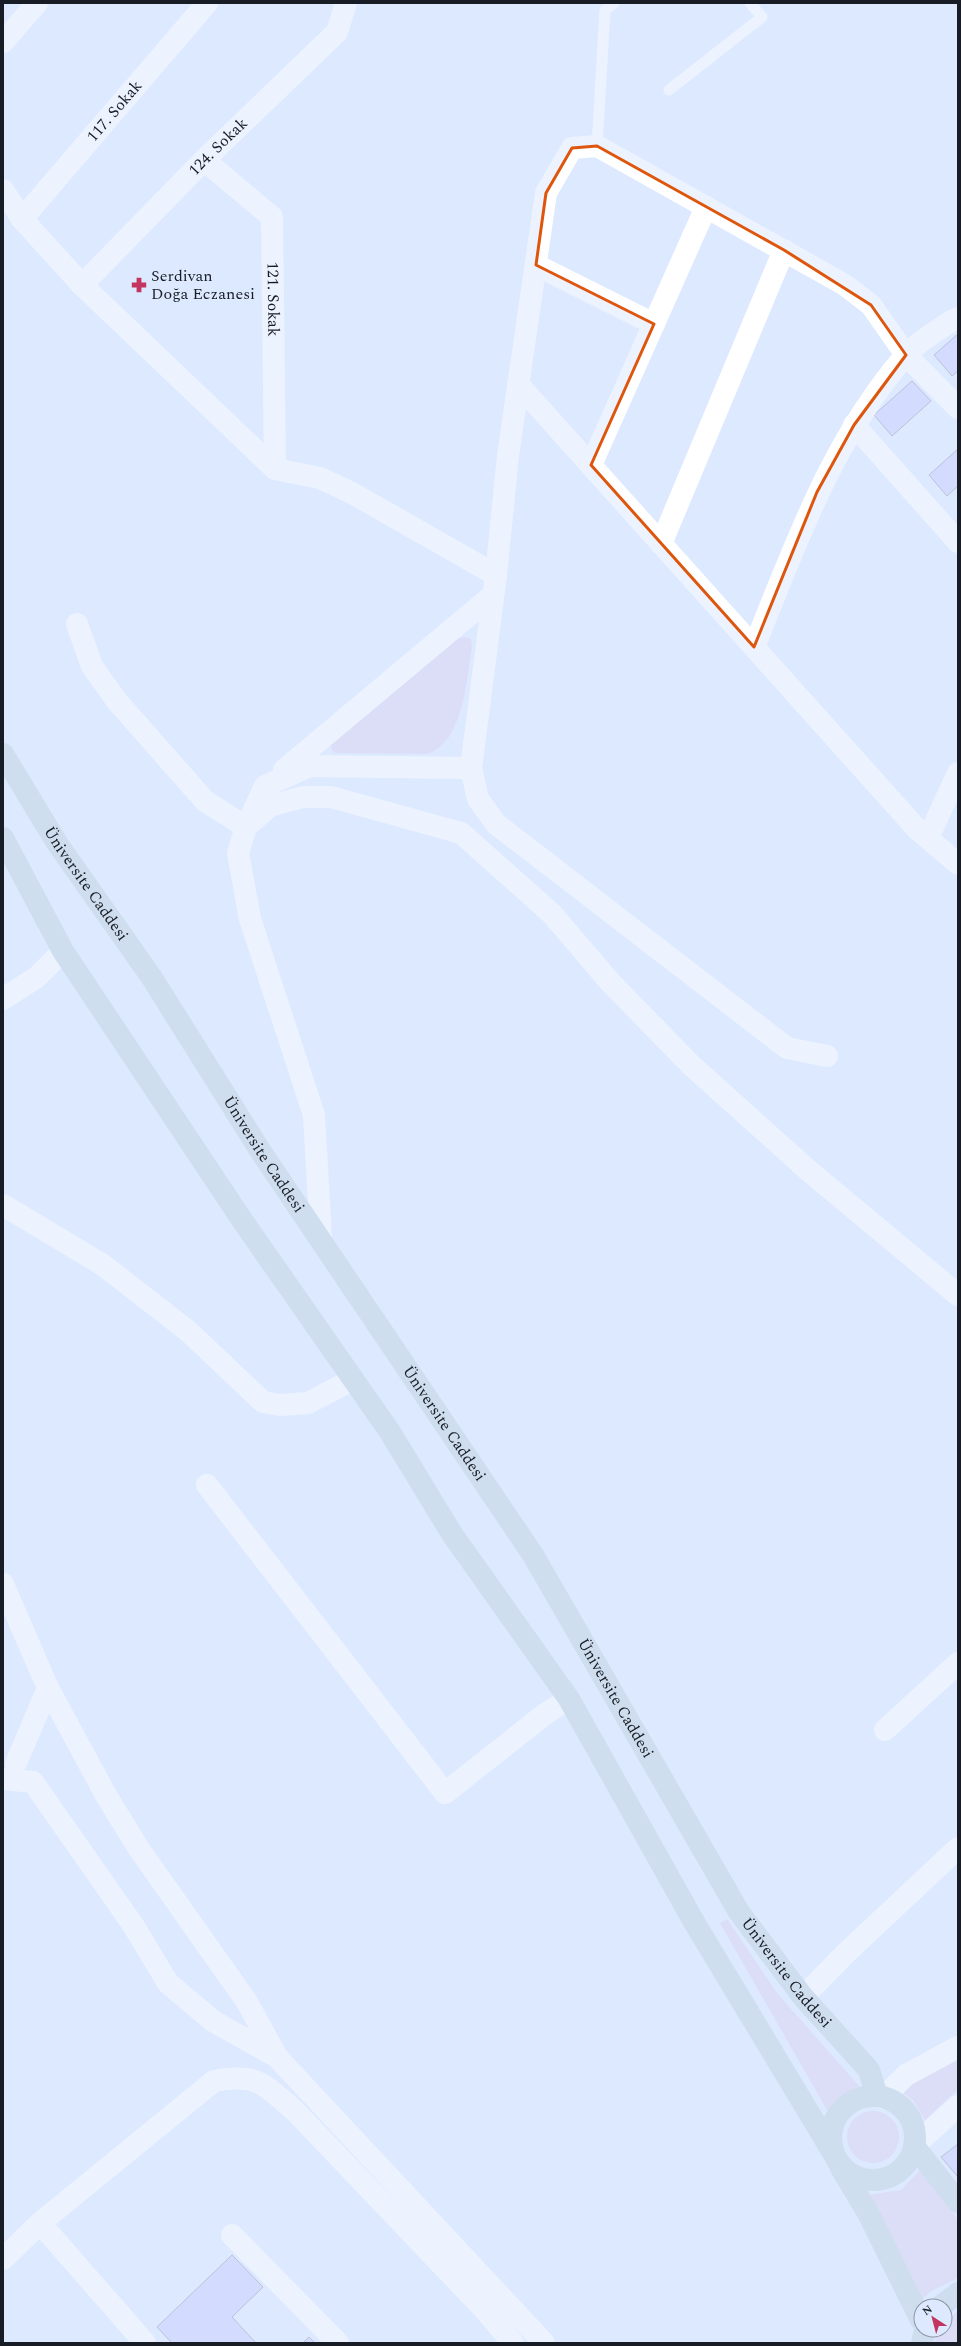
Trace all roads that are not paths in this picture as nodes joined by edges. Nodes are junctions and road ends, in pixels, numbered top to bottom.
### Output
1 (37, 3) edge
2 (207, 3) edge
3 (346, 3) edge
4 (614, 3) edge
5 (750, 3) edge
6 (3, 42) edge
7 (669, 90) dead end
8 (597, 146) junction
9 (204, 160) junction
10 (3, 190) edge
11 (706, 207) junction
12 (22, 219) junction
13 (784, 250) junction
14 (536, 265) junction
15 (82, 285) junction
16 (958, 318) edge
17 (654, 324) junction
18 (906, 355) junction
19 (518, 384) junction
20 (958, 408) edge
21 (854, 425) junction
22 (591, 465) junction
23 (275, 470) junction
24 (958, 542) edge
25 (661, 544) junction
26 (494, 585) junction
27 (78, 624) dead end
28 (754, 647) junction
29 (3, 754) edge
30 (471, 768) junction
31 (958, 774) edge
32 (265, 786) junction
33 (246, 827) junction
34 (3, 838) edge
35 (928, 838) junction
36 (958, 864) edge
37 (63, 951) junction
38 (3, 999) edge
39 (826, 1056) dead end
40 (3, 1206) edge
41 (321, 1238) junction
42 (958, 1295) edge
43 (352, 1380) junction
44 (206, 1485) dead end
45 (3, 1584) edge
46 (958, 1663) edge
47 (48, 1688) junction
48 (569, 1699) junction
49 (885, 1730) dead end
50 (7, 1764) edge
51 (958, 1848) edge
52 (803, 1997) junction
53 (958, 2047) edge
54 (277, 2057) junction
55 (880, 2097) junction
56 (958, 2106) edge
57 (914, 2146) junction
58 (836, 2157) junction
59 (958, 2202) edge
60 (40, 2222) junction
61 (232, 2235) dead end
62 (3, 2259) edge
63 (913, 2304) edge
64 (145, 2343) edge
65 (338, 2343) edge
66 (513, 2343) edge
67 (544, 2343) edge

1 - 6 street
2 - 12 street, 117. Sokak
3 - 9 street, 124. Sokak
4 - 8 lane
5 - 7 lane
8 - 11 street
8 - 14 street
9 - 15 street, 124. Sokak
9 - 23 street, 121. Sokak
10 - 12 street
11 - 13 street
11 - 17 street
12 - 15 street
13 - 18 street
13 - 25 street
14 - 17 street
14 - 19 street
15 - 23 street
16 - 18 street
17 - 22 street
18 - 20 street
18 - 21 street
19 - 22 street
19 - 26 street
21 - 24 street
21 - 28 street
22 - 25 street
23 - 26 street
25 - 28 street
26 - 30 street
26 - 32 street
27 - 33 street
28 - 35 street
29 - 41 main road, Üniversite Caddesi
30 - 32 street
30 - 39 street
31 - 35 street
32 - 33 street
33 - 41 street
33 - 42 street
34 - 37 main road
35 - 36 street
37 - 38 street
37 - 43 main road
40 - 43 street
41 - 52 main road, Üniversite Caddesi
43 - 48 main road
44 - 48 street
45 - 47 street
46 - 49 street
47 - 50 street
47 - 54 street
48 - 58 main road
50 - 54 street
51 - 52 street
52 - 55 main road, Üniversite Caddesi
53 - 55 street
54 - 67 street
55 - 57 main road
55 - 58 main road
56 - 57 street
57 - 58 main road
57 - 59 main road
58 - 63 main road
60 - 62 street
60 - 64 street
60 - 66 street
61 - 65 street

